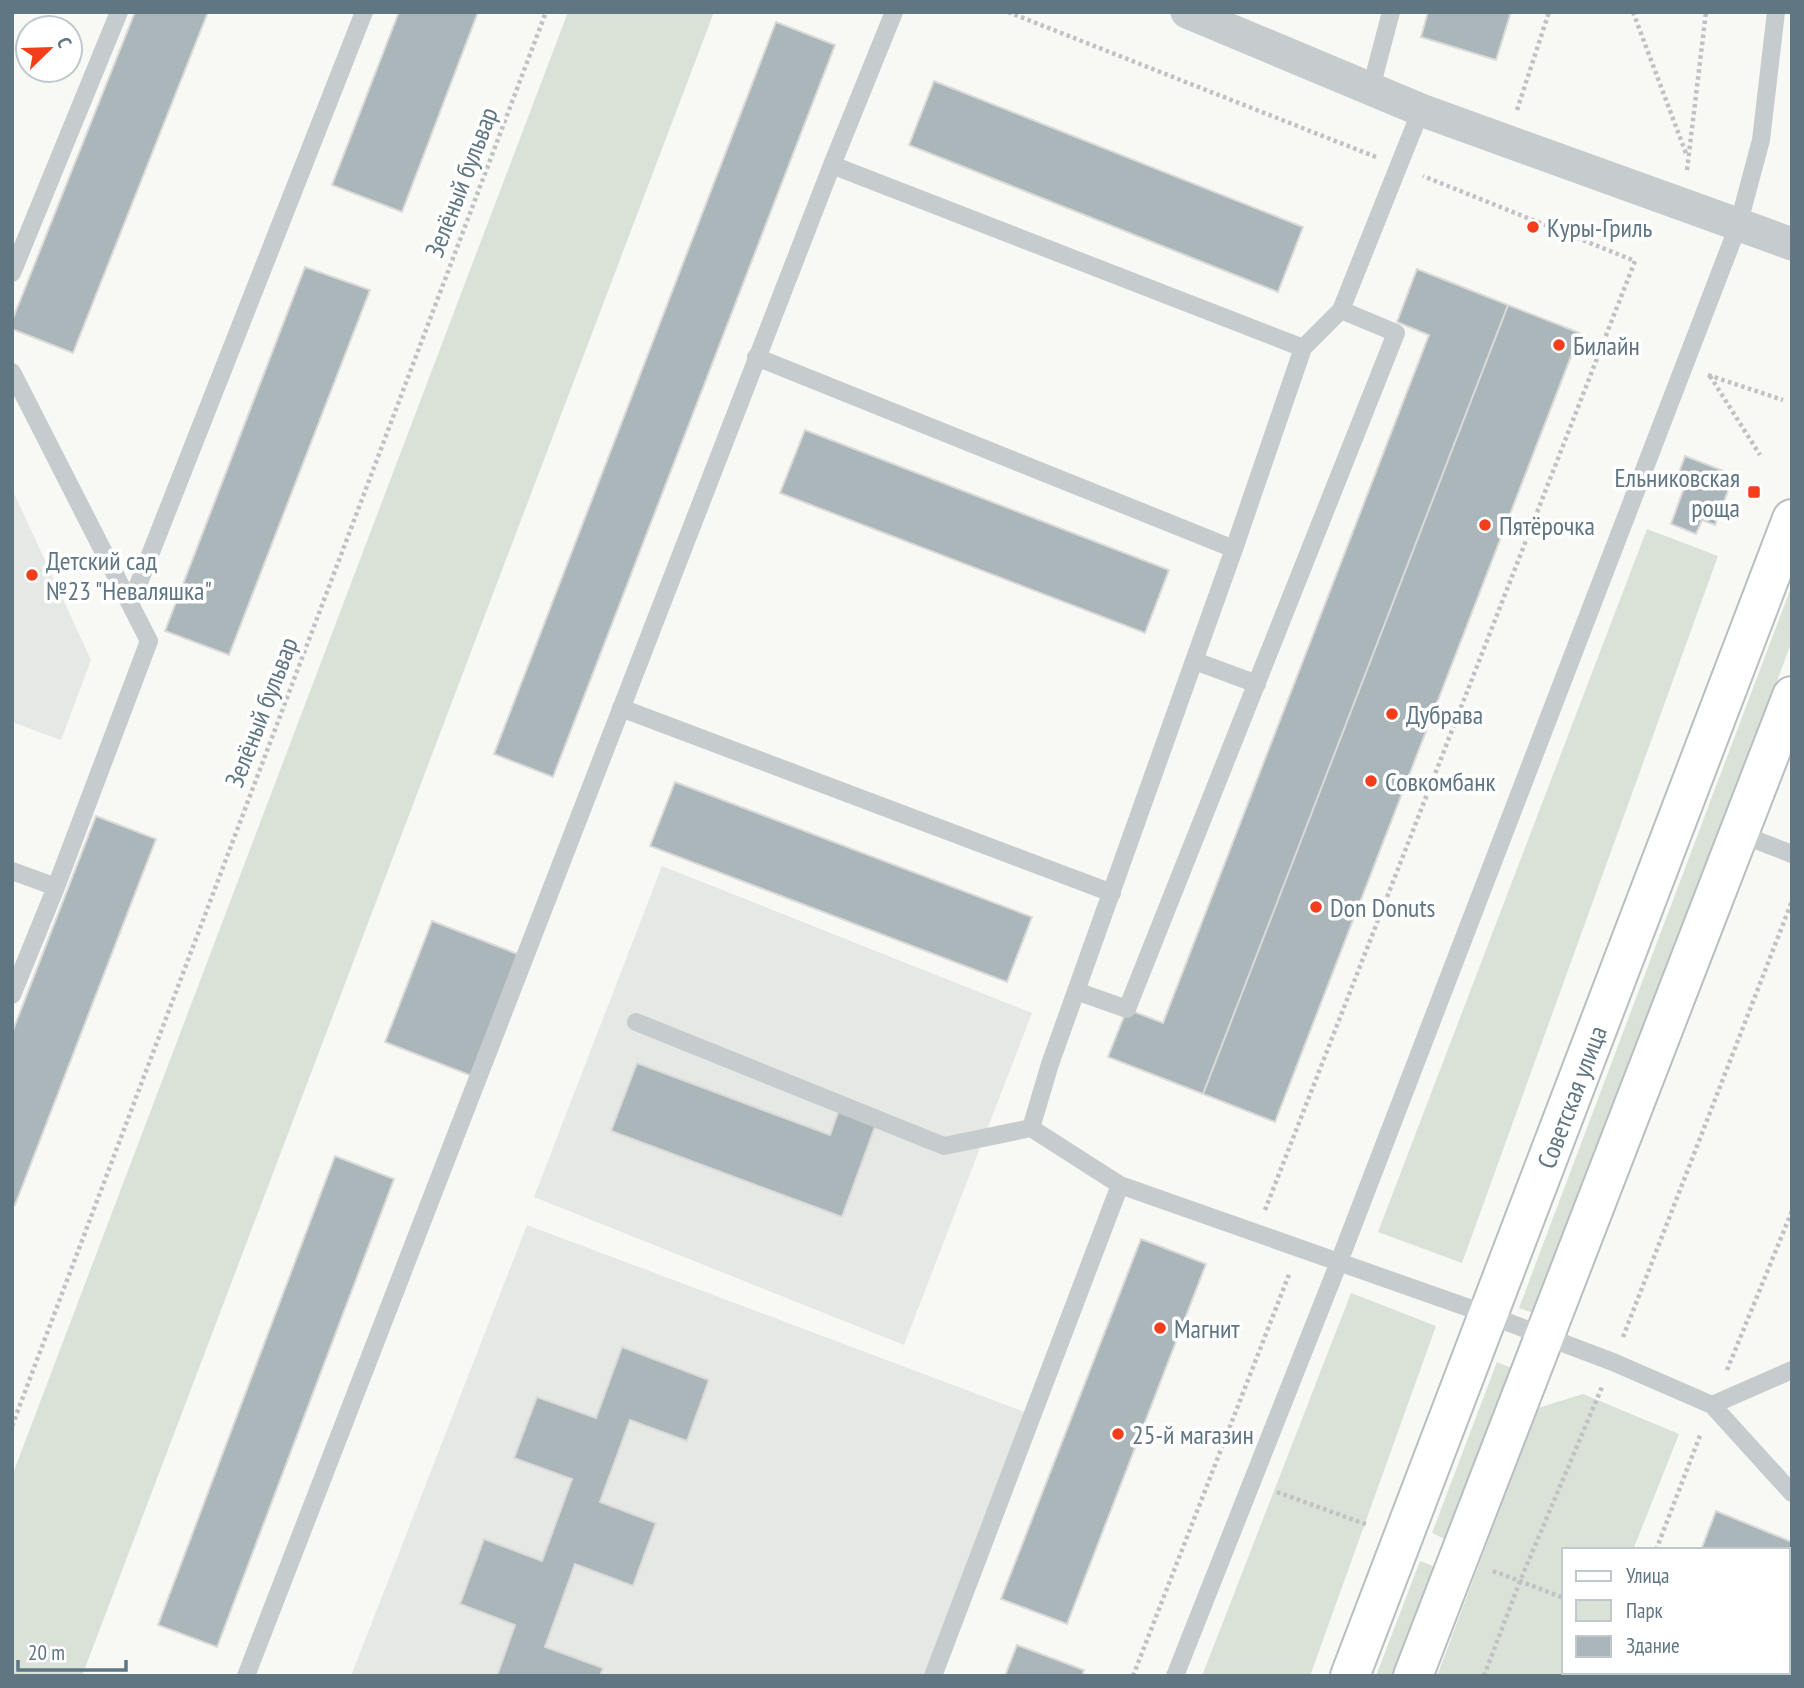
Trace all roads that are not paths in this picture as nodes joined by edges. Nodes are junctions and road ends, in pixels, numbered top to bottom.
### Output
1 (119, 12) edge
2 (364, 12) edge
3 (894, 12) edge
4 (1187, 12) edge
5 (1391, 12) edge
6 (1776, 12) edge
7 (1371, 88) junction
8 (1421, 110) junction
9 (832, 165) junction
10 (1738, 226) junction
11 (1792, 244) edge
12 (12, 274) edge
13 (1341, 310) junction
14 (1303, 348) junction
15 (756, 357) junction
16 (12, 372) edge
17 (1792, 519) edge
18 (1234, 549) junction
19 (131, 603) junction
20 (1195, 661) junction
21 (1257, 684) junction
22 (1792, 696) edge
23 (621, 708) junction
24 (1738, 833) junction
25 (1792, 854) edge
26 (12, 871) edge
27 (55, 887) junction
28 (1112, 893) junction
29 (1076, 991) junction
30 (12, 995) edge
31 (636, 1022) dead end
32 (1031, 1128) junction
33 (1120, 1185) junction
34 (1339, 1262) junction
35 (1489, 1315) junction
36 (1543, 1336) junction
37 (1792, 1370) edge
38 (1712, 1405) junction
39 (1792, 1493) edge
40 (246, 1676) edge
41 (933, 1676) edge
42 (1175, 1676) edge
43 (1350, 1676) edge
44 (1413, 1676) edge

1 - 12 lane
2 - 19 lane
3 - 9 lane
4 - 7 street
5 - 7 lane
6 - 10 lane
7 - 8 street
8 - 10 street
8 - 13 lane
9 - 14 lane
9 - 15 lane
10 - 11 street
10 - 34 lane
13 - 14 lane
13 - 21 lane
14 - 18 lane
15 - 18 lane
15 - 23 lane
16 - 19 lane
17 - 35 main road, Советская улица
18 - 20 lane
19 - 27 lane
20 - 21 lane
20 - 28 lane
21 - 29 lane
22 - 24 main road
23 - 28 lane
23 - 40 lane
24 - 25 lane
24 - 36 main road
26 - 27 lane
27 - 30 lane
28 - 29 lane
29 - 32 lane
31 - 32 lane
32 - 33 lane
33 - 34 lane
33 - 41 lane
34 - 35 lane
34 - 42 lane
35 - 36 lane
35 - 43 main road, Советская улица
36 - 38 lane
36 - 44 main road
37 - 38 lane
38 - 39 lane

